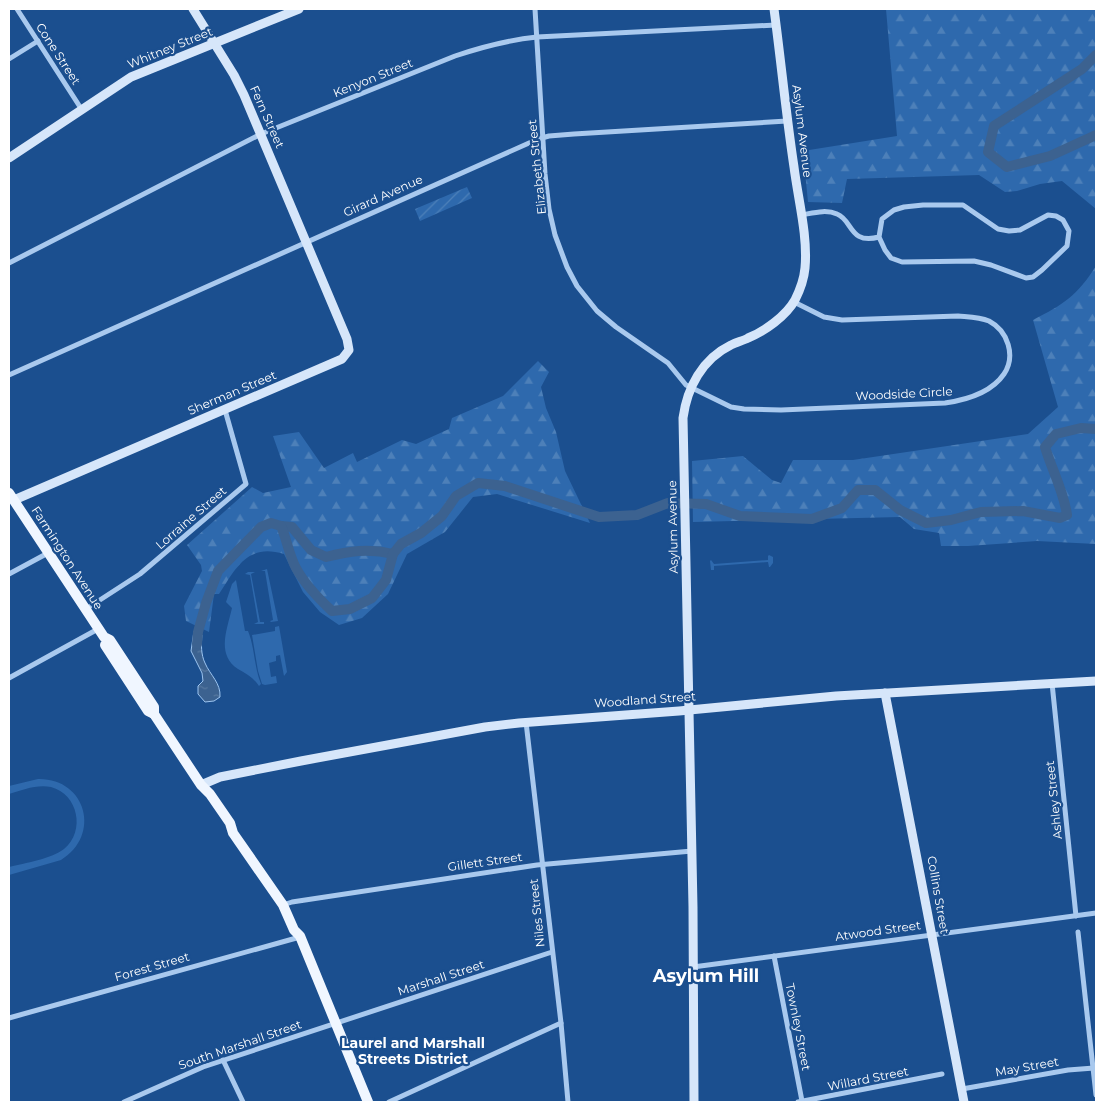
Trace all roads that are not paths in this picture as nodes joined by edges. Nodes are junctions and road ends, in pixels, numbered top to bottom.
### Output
1 (17, 9) edge
2 (193, 9) edge
3 (299, 9) edge
4 (535, 9) edge
5 (774, 9) edge
6 (776, 24) junction
7 (537, 38) junction
8 (38, 41) junction
9 (214, 44) junction
10 (9, 59) edge
11 (82, 110) junction
12 (787, 121) junction
13 (261, 134) junction
14 (543, 138) junction
15 (9, 158) edge
16 (800, 215) junction
17 (879, 237) junction
18 (306, 241) junction
19 (9, 263) edge
20 (794, 302) junction
21 (9, 375) edge
22 (690, 388) junction
23 (225, 410) junction
24 (11, 497) edge
25 (48, 552) junction
26 (9, 574) edge
27 (86, 610) junction
28 (101, 633) junction
29 (9, 678) edge
30 (1096, 680) edge
31 (1052, 683) junction
32 (885, 693) junction
33 (688, 710) junction
34 (526, 722) junction
35 (201, 785) junction
36 (692, 851) junction
37 (542, 864) junction
38 (283, 906) junction
39 (1096, 913) edge
40 (1076, 916) junction
41 (1078, 932) dead end
42 (932, 934) junction
43 (300, 936) junction
44 (552, 952) junction
45 (774, 956) junction
46 (693, 967) junction
47 (9, 1018) edge
48 (336, 1023) junction
49 (561, 1023) junction
50 (223, 1060) junction
51 (1095, 1068) edge
52 (942, 1074) dead end
53 (962, 1089) junction
54 (1096, 1096) edge
55 (124, 1102) edge
56 (243, 1102) edge
57 (368, 1102) edge
58 (389, 1102) edge
59 (568, 1102) edge
60 (694, 1102) edge
61 (800, 1102) edge
62 (964, 1102) edge

1 - 8 street, Cone Street
2 - 9 main road, Fern Street
3 - 9 main road, Whitney Street
4 - 7 street, Elizabeth Street
5 - 6 main road, Asylum Avenue
6 - 7 street, Kenyon Street
6 - 12 main road, Asylum Avenue
7 - 13 street, Kenyon Street
7 - 14 street, Elizabeth Street
8 - 10 street
8 - 11 street, Cone Street
9 - 11 main road, Whitney Street
9 - 13 main road, Fern Street
11 - 15 main road, Whitney Street
12 - 14 street, Girard Avenue
12 - 16 main road, Asylum Avenue
13 - 18 main road, Fern Street
13 - 19 street, Kenyon Street
14 - 18 street, Girard Avenue
14 - 22 street, Elizabeth Street
16 - 17 street
16 - 20 main road, Asylum Avenue
17 - 17 street
18 - 21 street, Girard Avenue
18 - 23 main road, Sherman Street
20 - 22 main road, Asylum Avenue
20 - 22 street, Woodside Circle
22 - 33 main road, Asylum Avenue
23 - 24 main road, Sherman Street
23 - 27 street, Lorraine Street
24 - 25 main road, Farmington Avenue
25 - 26 street
25 - 27 main road, Farmington Avenue
27 - 28 main road, Farmington Avenue
28 - 29 street
28 - 35 main road, Farmington Avenue
30 - 31 main road, Woodland Street
31 - 32 main road, Woodland Street
31 - 40 street, Ashley Street
32 - 33 main road, Woodland Street
32 - 42 main road, Collins Street
33 - 34 main road, Woodland Street
33 - 36 main road, Asylum Avenue
34 - 35 main road, Woodland Street
34 - 37 street, Niles Street
35 - 38 main road, Farmington Avenue
36 - 37 street, Gillett Street
36 - 46 main road, Asylum Avenue
37 - 38 street, Gillett Street
37 - 44 street, Niles Street
38 - 43 main road, Farmington Avenue
39 - 40 street, Atwood Street
40 - 42 street, Atwood Street
41 - 51 street
42 - 45 street, Atwood Street
42 - 53 main road, Collins Street
43 - 47 street, Forest Street
43 - 48 main road, Farmington Avenue
44 - 48 street, Marshall Street
44 - 49 street, Niles Street
45 - 46 street, Atwood Street
45 - 61 street, Townley Street
46 - 60 main road, Asylum Avenue
48 - 50 street, South Marshall Street
48 - 57 main road, Farmington Avenue
49 - 58 street
49 - 59 street, Niles Street
50 - 55 street, South Marshall Street
50 - 56 street
51 - 53 street, May Street
51 - 54 street
52 - 61 street, Willard Street
53 - 62 main road, Collins Street

